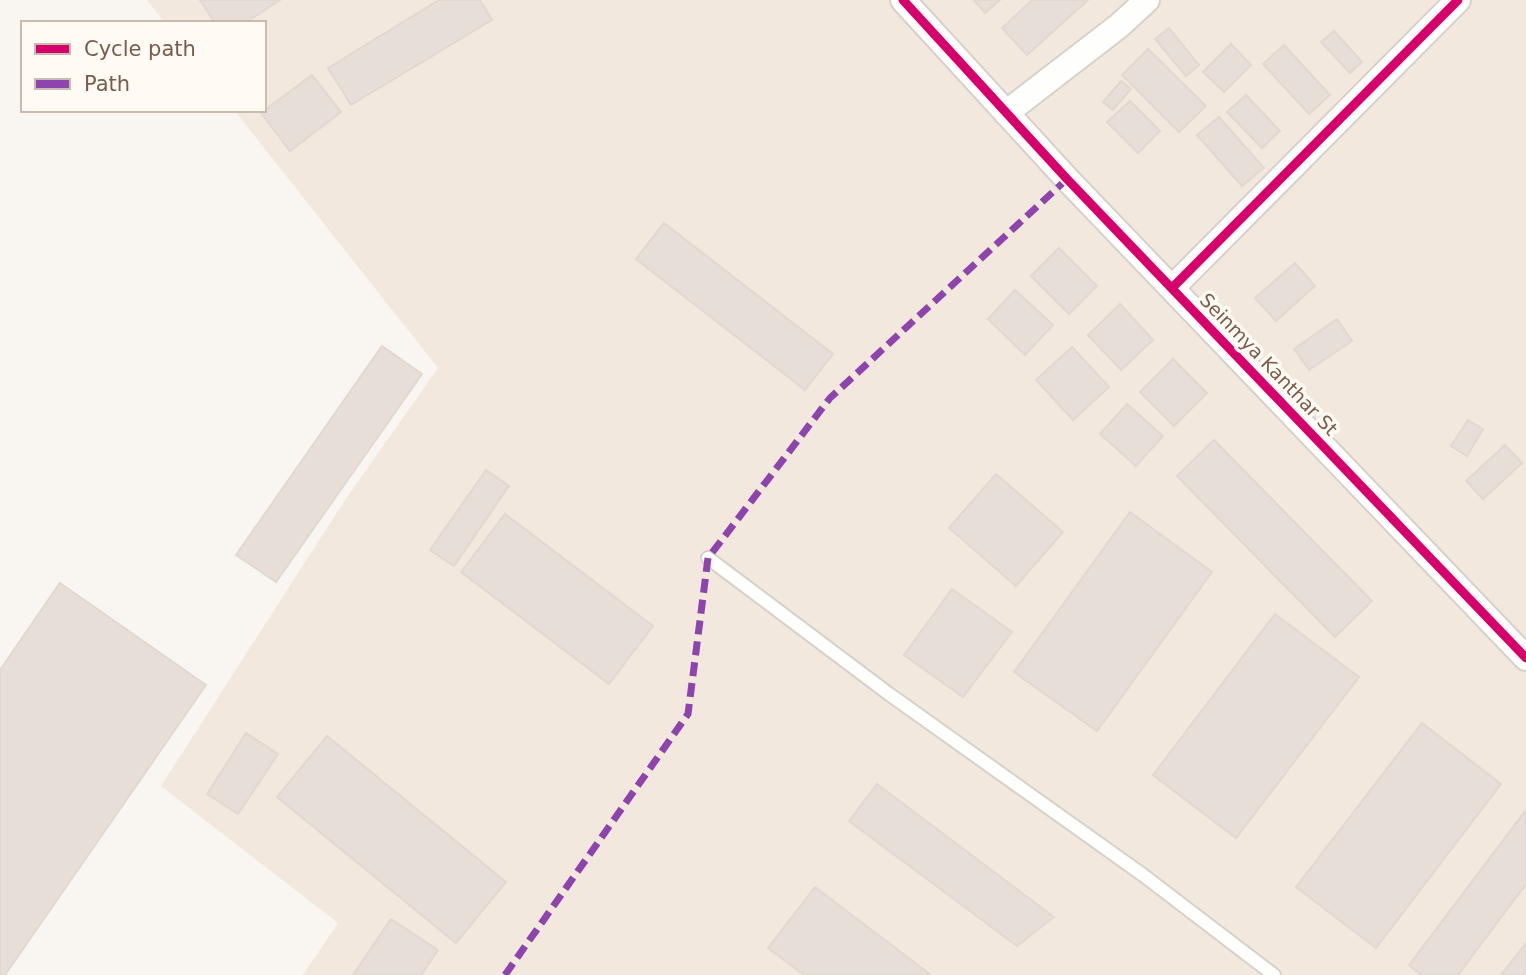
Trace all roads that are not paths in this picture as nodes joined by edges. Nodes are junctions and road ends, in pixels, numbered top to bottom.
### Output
1 (903, 0) edge
2 (1147, 0) edge
3 (1458, 0) edge
4 (1006, 113) junction
5 (1172, 288) junction
6 (708, 558) dead end
7 (1526, 658) edge
8 (1274, 975) edge

1 - 4 street, Seinmya Kanthar St
2 - 4 street
3 - 5 street
4 - 5 street, Seinmya Kanthar St
5 - 7 street, Seinmya Kanthar St
6 - 8 lane

